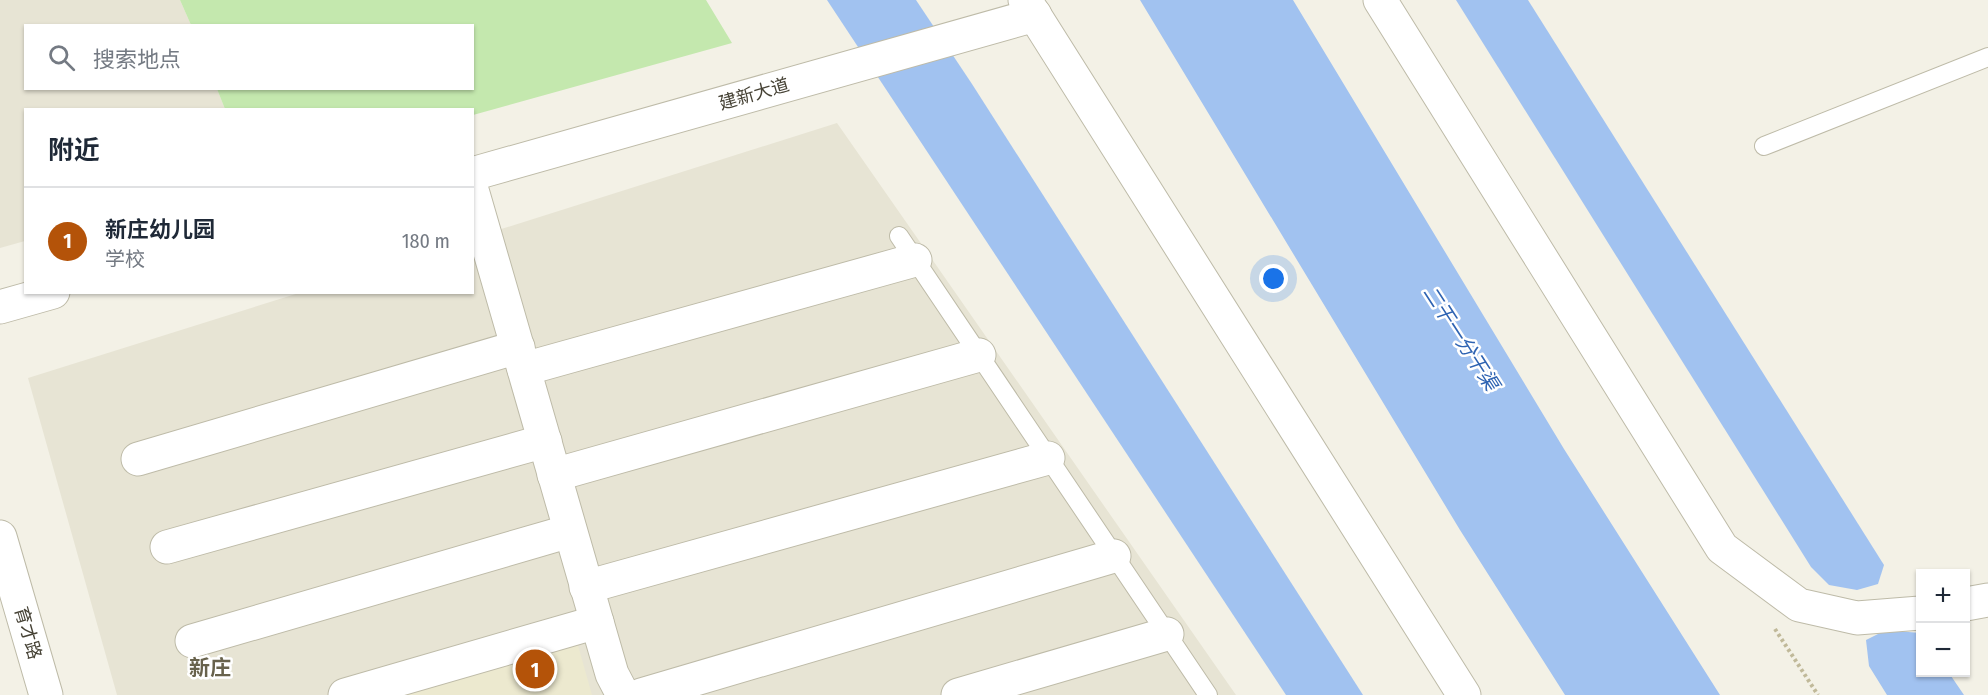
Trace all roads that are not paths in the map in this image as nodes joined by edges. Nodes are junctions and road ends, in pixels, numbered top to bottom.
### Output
1 (1380, 0) edge
2 (1030, 7) edge
3 (1988, 57) edge
4 (1764, 146) dead end
5 (474, 173) edge
6 (474, 197) edge
7 (907, 248) joint
8 (46, 294) edge
9 (0, 307) edge
10 (979, 355) junction
11 (521, 358) junction
12 (545, 441) junction
13 (1048, 458) junction
14 (138, 459) dead end
15 (555, 475) junction
16 (570, 531) junction
17 (0, 537) edge
18 (167, 547) dead end
19 (1114, 556) junction
20 (586, 587) junction
21 (1988, 600) edge
22 (1970, 603) edge
23 (1916, 613) edge
24 (597, 622) junction
25 (1167, 634) junction
26 (192, 641) dead end
27 (46, 695) edge
28 (345, 695) edge
29 (623, 695) edge
30 (641, 695) edge
31 (958, 695) edge
32 (1208, 695) edge
33 (1464, 695) edge

1 - 23 street
2 - 5 street, 建新大道
2 - 33 street
3 - 4 lane
6 - 11 street
7 - 10 lane
7 - 11 street
8 - 9 street
10 - 13 lane
10 - 15 street
11 - 12 street
11 - 14 street
12 - 15 street
12 - 18 street
13 - 19 lane
13 - 20 street
15 - 16 street
16 - 20 street
16 - 26 street
17 - 27 street, 育才路
19 - 25 lane
19 - 30 street
20 - 24 street
21 - 22 street
24 - 28 street
24 - 29 street
25 - 31 street
25 - 32 lane

